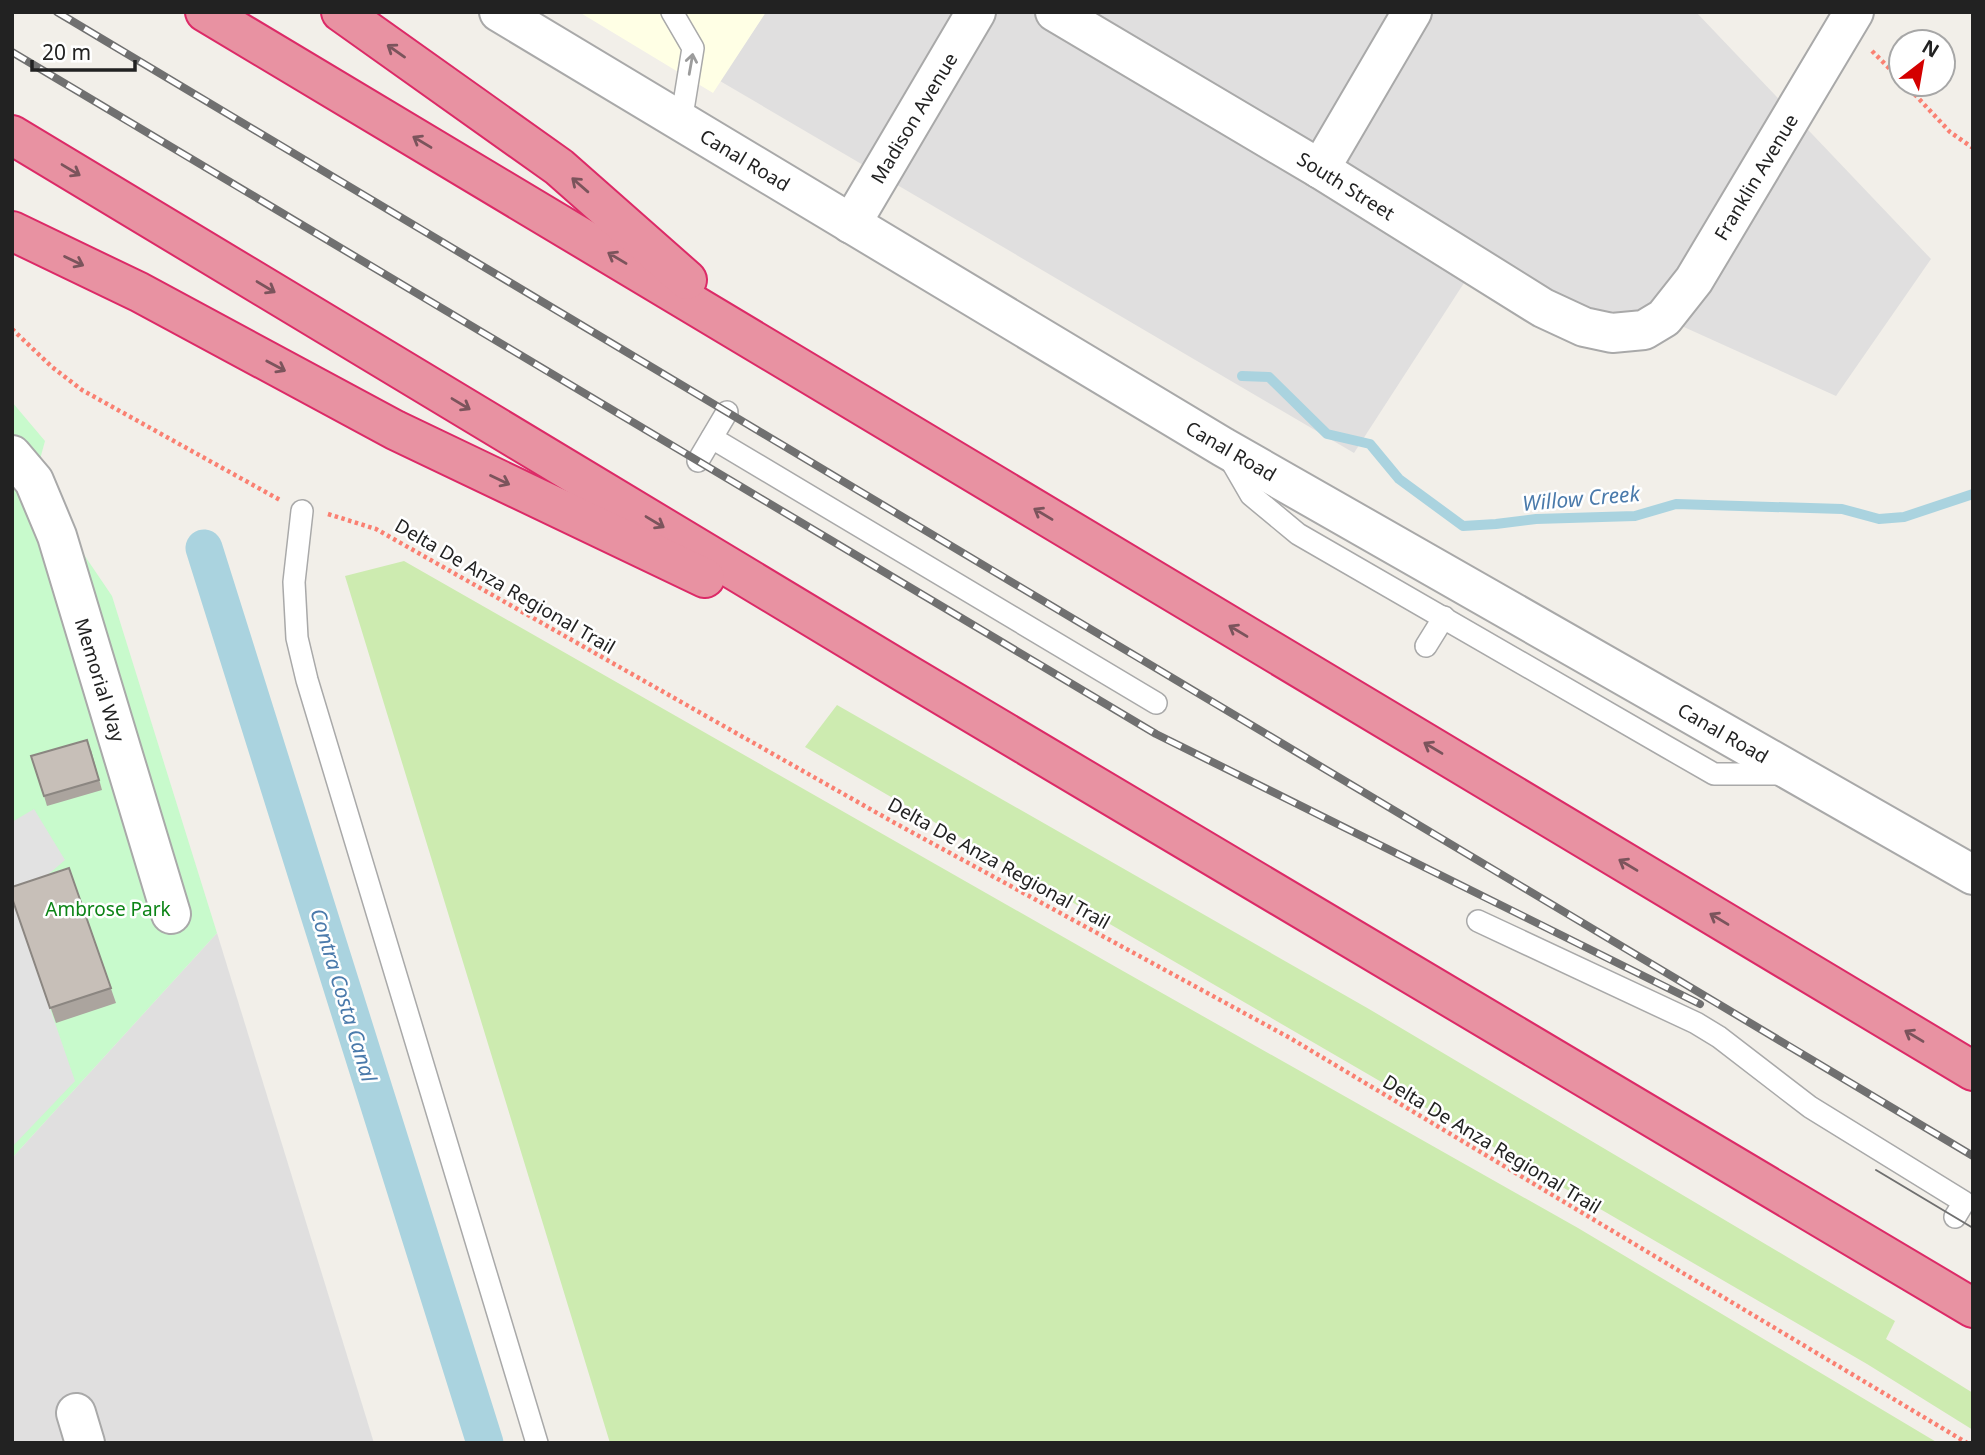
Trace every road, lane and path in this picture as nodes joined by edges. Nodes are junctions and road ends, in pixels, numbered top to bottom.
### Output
1 (205, 12) edge
2 (341, 12) edge
3 (499, 12) edge
4 (672, 12) edge
5 (976, 12) edge
6 (1055, 12) edge
7 (1412, 12) edge
8 (1854, 12) edge
9 (1918, 98) edge
10 (681, 122) junction
11 (12, 135) edge
12 (1973, 148) edge
13 (1320, 169) junction
14 (851, 224) junction
15 (12, 231) edge
16 (12, 329) edge
17 (1644, 330) joint
18 (760, 344) junction
19 (727, 412) dead end
20 (712, 438) junction
21 (1223, 447) junction
22 (12, 455) edge
23 (698, 461) dead end
24 (302, 511) junction
25 (1444, 617) junction
26 (1426, 646) dead end
27 (905, 673) junction
28 (1156, 703) dead end
29 (1796, 774) junction
30 (1973, 875) edge
31 (171, 914) dead end
32 (1478, 921) dead end
33 (1973, 1070) edge
34 (1955, 1217) dead end
35 (1973, 1308) edge
36 (537, 1443) edge
37 (1967, 1443) edge

18 -> 1 highway
18 -> 2 highway
3 - 10 street, Canal Road
10 -> 4 lane
5 - 14 street, Madison Avenue
6 - 13 street, South Street
7 - 13 street
8 - 17 street, Franklin Avenue
9 - 12 path
10 - 14 street, Canal Road
11 -> 27 highway
13 - 17 street, South Street
14 - 21 street, Canal Road
15 -> 27 highway
16 - 24 path, Delta De Anza Regional Trail
33 -> 18 highway
19 - 20 lane
20 - 23 lane
20 - 28 lane
21 - 25 lane
21 - 29 street, Canal Road
22 - 31 street, Memorial Way
24 - 36 lane
24 - 37 path, Delta De Anza Regional Trail
25 - 26 lane
25 - 29 lane
27 - 35 highway
29 - 30 street, Canal Road
32 - 34 lane

